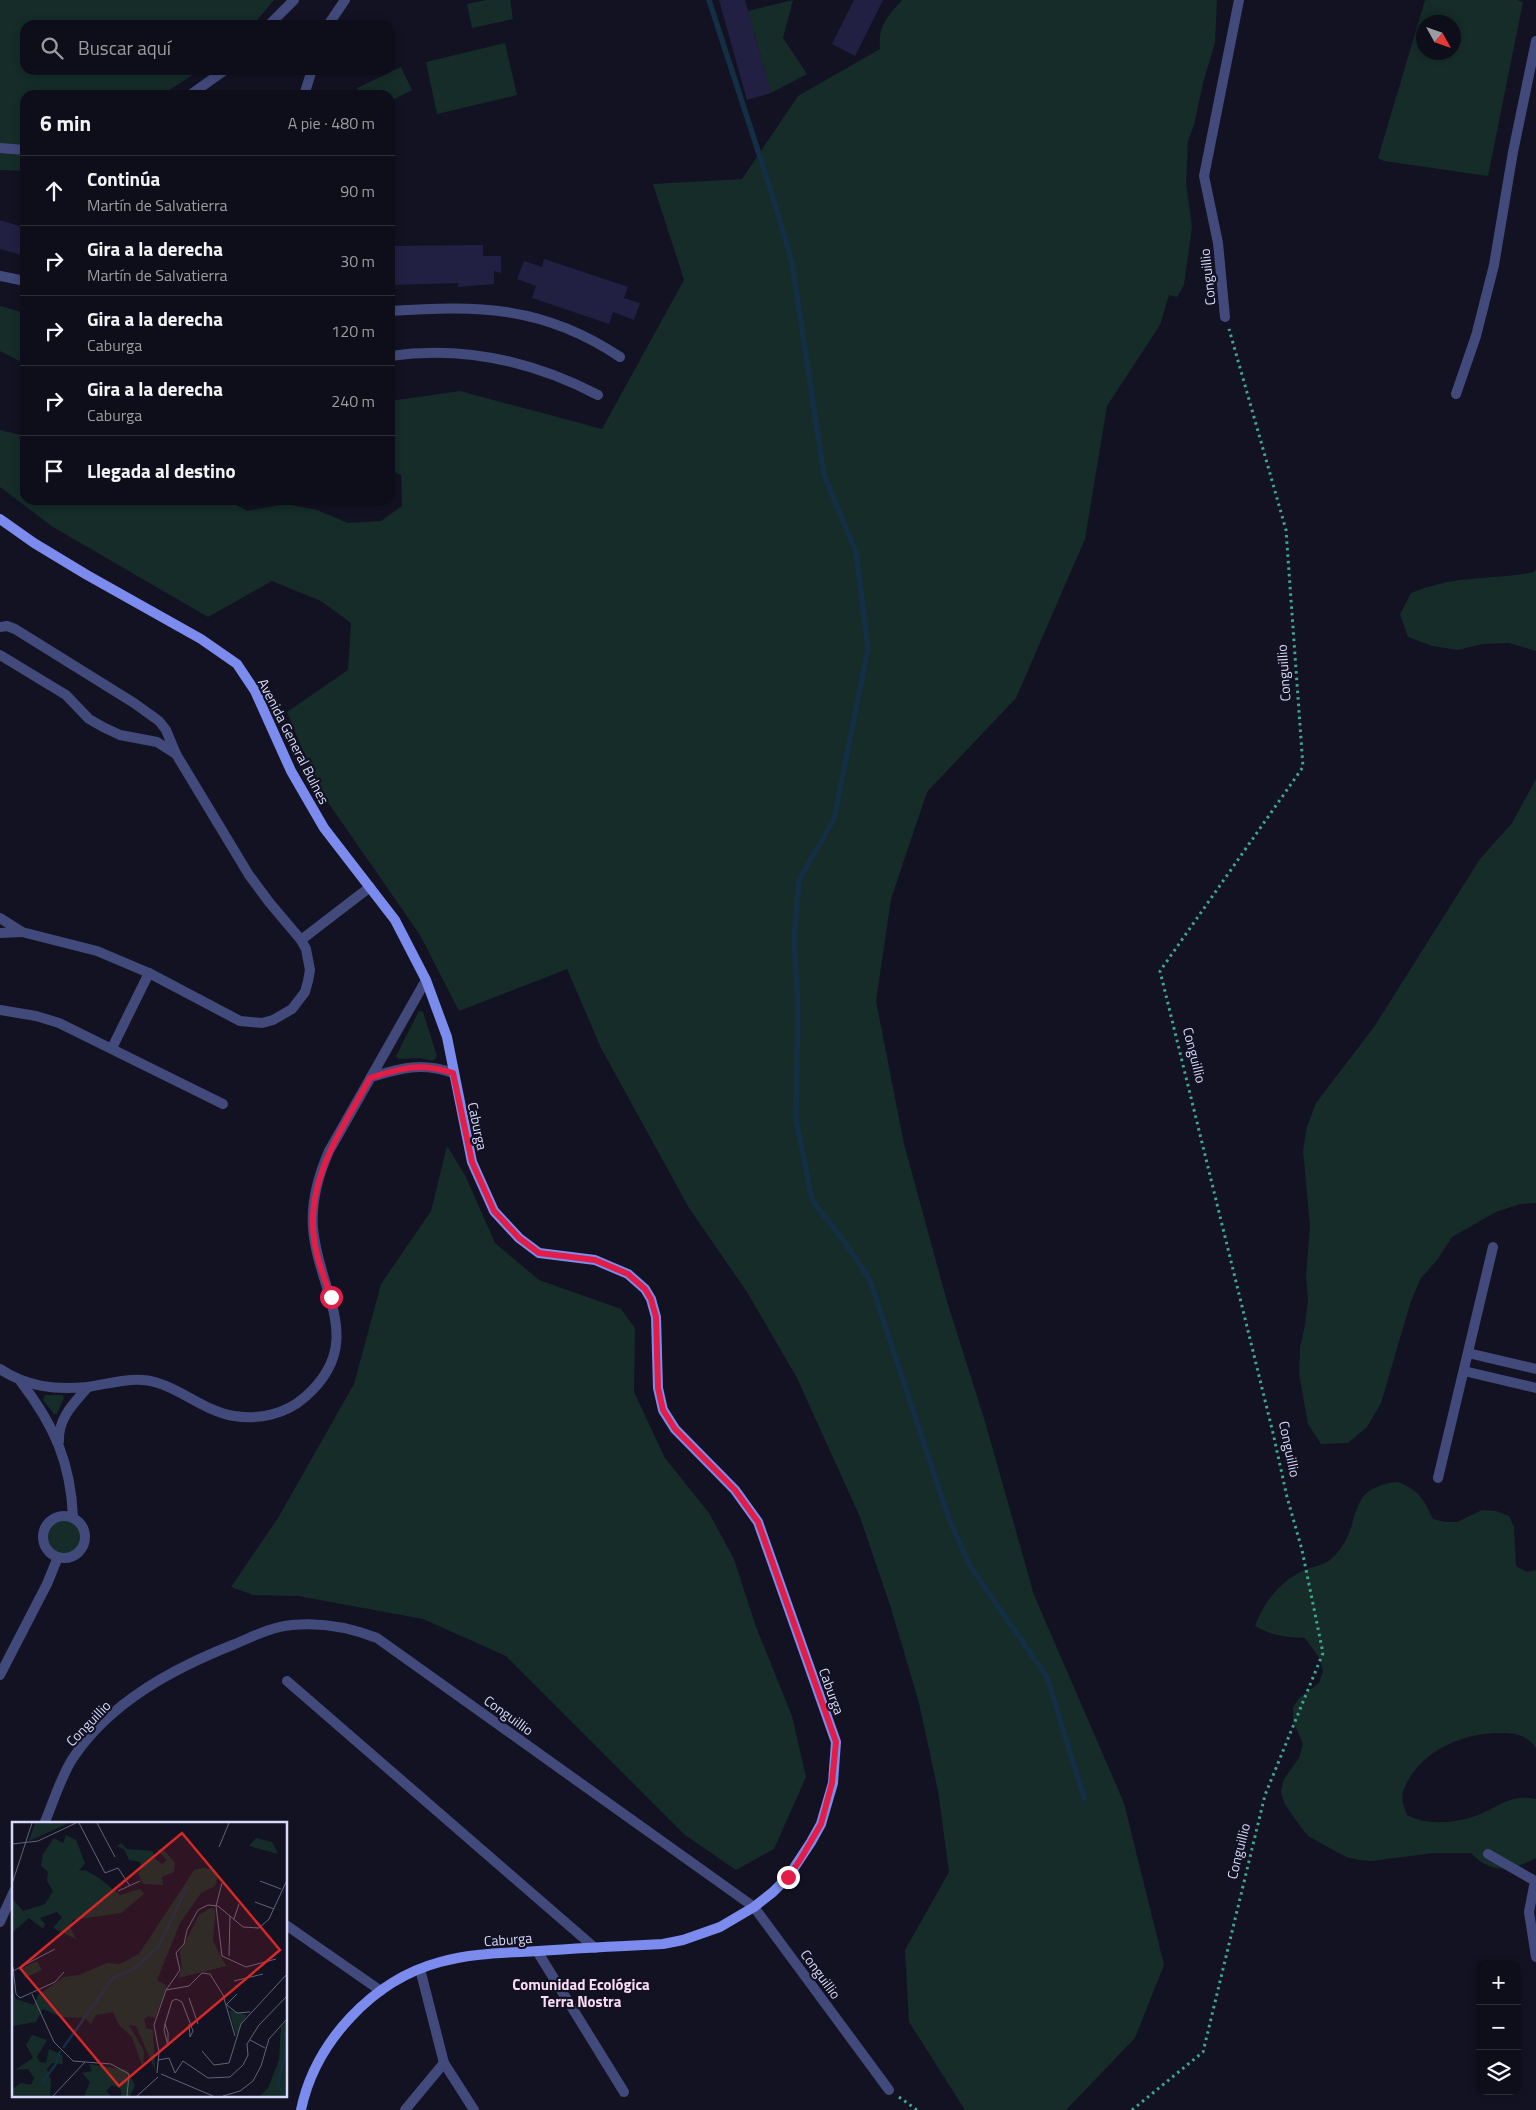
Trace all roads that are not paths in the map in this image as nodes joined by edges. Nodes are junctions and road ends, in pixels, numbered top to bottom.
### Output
1 (294, 0) edge
2 (345, 0) edge
3 (1239, 0) edge
4 (274, 20) edge
5 (331, 20) edge
6 (1536, 41) edge
7 (218, 75) edge
8 (310, 75) edge
9 (197, 90) edge
10 (306, 90) edge
11 (0, 148) edge
12 (20, 150) edge
13 (0, 276) edge
14 (20, 280) edge
15 (395, 311) edge
16 (1226, 317) road end
17 (395, 355) edge
18 (620, 357) dead end
19 (1456, 394) dead end
20 (598, 395) dead end
21 (0, 519) edge
22 (0, 627) edge
23 (0, 655) edge
24 (176, 754) junction
25 (370, 887) junction
26 (0, 918) edge
27 (22, 932) junction
28 (0, 934) edge
29 (301, 940) junction
30 (149, 973) junction
31 (426, 980) junction
32 (0, 1010) edge
33 (112, 1048) junction
34 (453, 1073) junction
35 (370, 1078) junction
36 (223, 1104) dead end
37 (1493, 1247) dead end
38 (1468, 1353) junction
39 (1536, 1368) edge
40 (0, 1369) edge
41 (1464, 1371) junction
42 (21, 1382) junction
43 (88, 1386) junction
44 (1536, 1388) edge
45 (59, 1442) junction
46 (1438, 1478) dead end
47 (73, 1518) junction
48 (58, 1557) junction
49 (0, 1675) edge
50 (287, 1681) dead end
51 (45, 1822) edge
52 (1488, 1854) dead end
53 (1535, 1882) edge
54 (12, 1895) edge
55 (754, 1907) junction
56 (0, 1922) edge
57 (288, 1926) edge
58 (595, 1948) junction
59 (537, 1951) junction
60 (1536, 1957) edge
61 (420, 1969) junction
62 (381, 1990) junction
63 (444, 2062) junction
64 (889, 2090) road end
65 (624, 2092) dead end
66 (301, 2110) edge
67 (405, 2110) edge
68 (474, 2110) edge

1 - 4 street
2 - 5 street
3 - 16 street, Conguillio
6 - 19 street
7 - 9 street
8 - 10 street
11 - 12 street
13 - 14 street
15 - 18 street
17 - 20 street
21 - 25 street, Avenida General Bulnes
22 - 24 street
23 - 24 street
24 - 29 street
25 - 29 street
25 - 31 street, Avenida General Bulnes
26 - 27 street
27 - 28 street
27 - 30 street
29 - 30 street
30 - 33 street
31 - 34 street, Avenida General Bulnes
31 - 35 street
32 - 33 street
33 - 36 street
34 - 35 street
34 - 55 street, Caburga
35 - 43 street
37 - 38 street
38 - 39 street
38 - 41 street
40 - 42 street
41 - 44 street
41 - 46 street
42 - 43 street
42 - 45 street
43 - 45 street
45 - 47 street
47 - 48 street
47 - 48 street
48 - 49 street
50 - 58 street
51 - 55 street, Conguillio
52 - 53 street
53 - 60 street
54 - 56 street
55 - 58 street, Caburga
55 - 64 street, Conguillio
57 - 62 street
58 - 59 street, Caburga
59 - 61 street, Caburga
59 - 65 street
61 - 62 street, Caburga
61 - 63 street
62 - 66 street, Caburga
63 - 67 street
63 - 68 street

